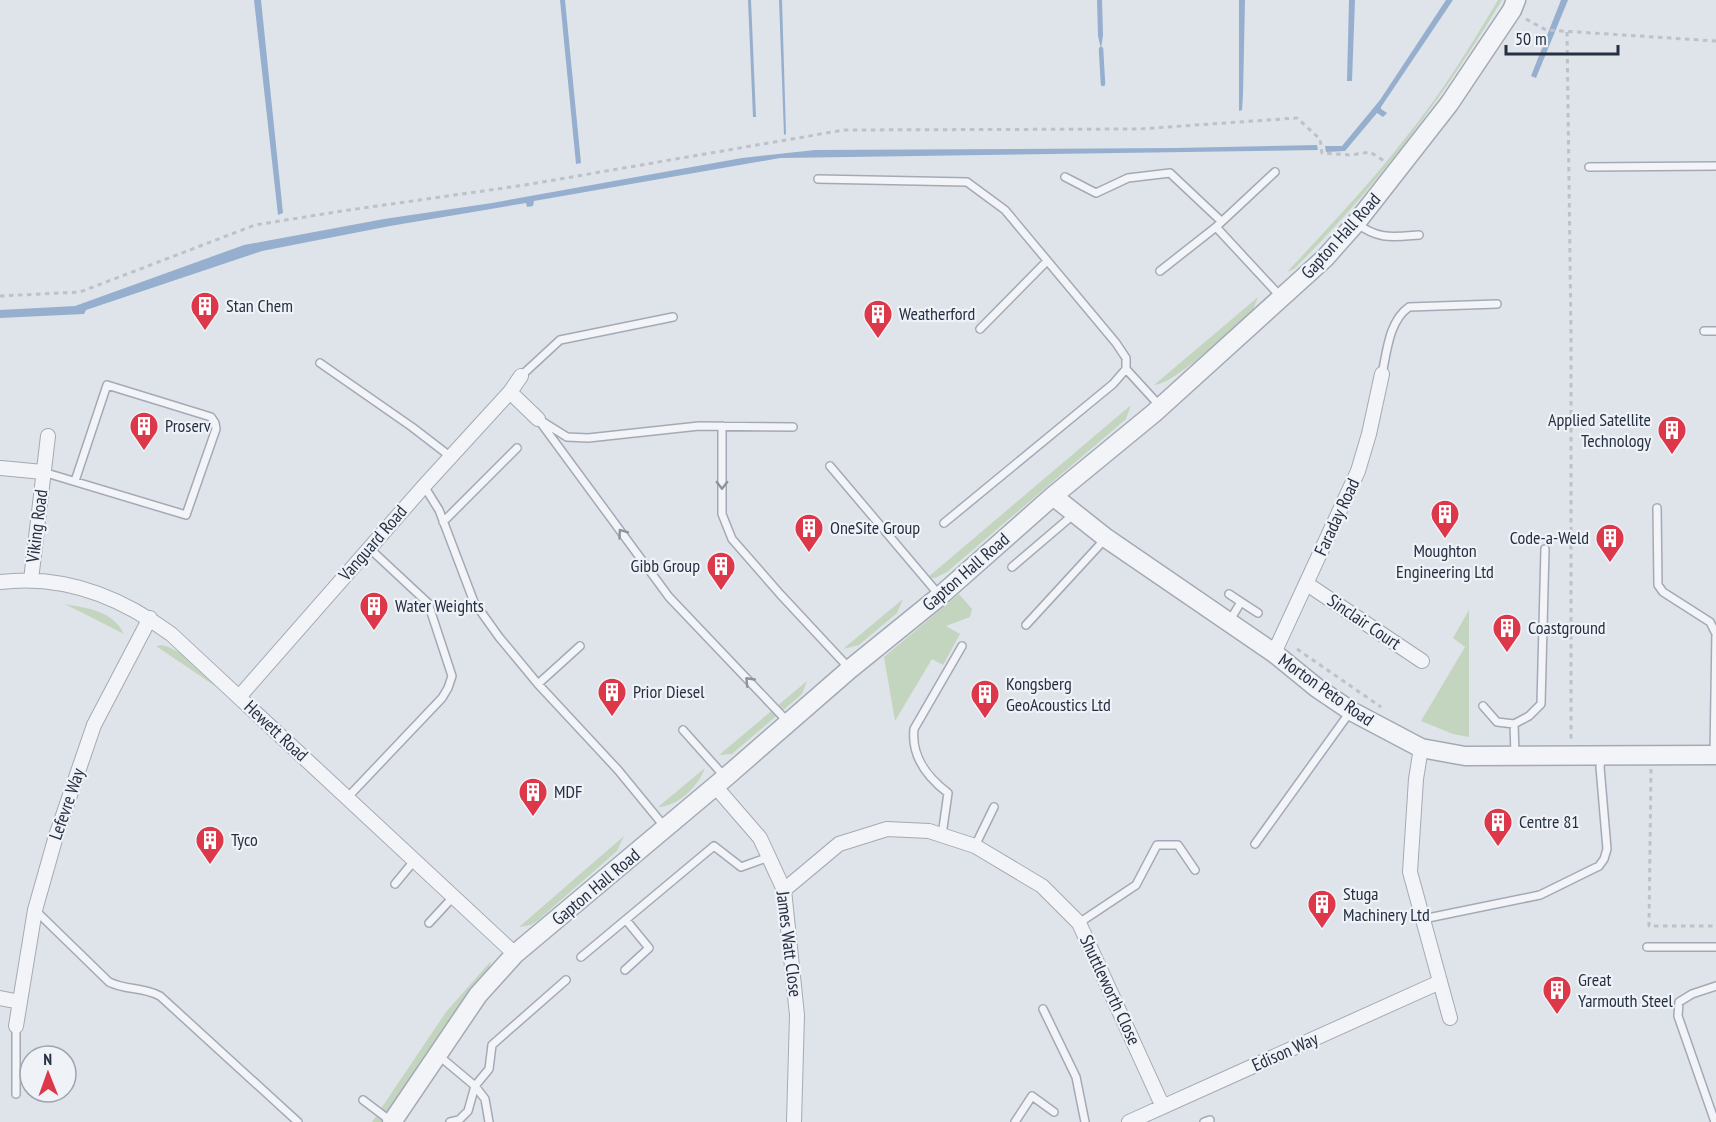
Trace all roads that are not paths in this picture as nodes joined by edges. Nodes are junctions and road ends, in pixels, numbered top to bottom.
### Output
1 (1514, 5) edge
2 (1716, 166) edge
3 (1589, 167) dead end
4 (1275, 172) dead end
5 (1065, 177) dead end
6 (818, 179) dead end
7 (1356, 223) junction
8 (1219, 224) junction
9 (1419, 236) dead end
10 (1047, 261) junction
11 (1160, 271) dead end
12 (1281, 298) junction
13 (1497, 304) dead end
14 (673, 316) dead end
15 (980, 329) dead end
16 (1704, 331) dead end
17 (1716, 331) edge
18 (320, 363) dead end
19 (1126, 369) junction
20 (1382, 374) joint
21 (521, 376) joint
22 (510, 392) junction
23 (1161, 407) junction
24 (538, 419) junction
25 (722, 426) junction
26 (793, 427) dead end
27 (48, 436) dead end
28 (517, 448) dead end
29 (451, 457) junction
30 (830, 466) dead end
31 (0, 468) edge
32 (44, 472) junction
33 (75, 481) junction
34 (424, 486) junction
35 (1053, 496) junction
36 (1657, 508) dead end
37 (1075, 514) junction
38 (443, 522) junction
39 (944, 523) dead end
40 (1106, 538) junction
41 (369, 548) junction
42 (1545, 549) dead end
43 (1012, 567) dead end
44 (31, 580) junction
45 (0, 582) edge
46 (1306, 584) junction
47 (1229, 594) dead end
48 (940, 596) junction
49 (1241, 602) junction
50 (1258, 613) dead end
51 (150, 618) junction
52 (1228, 622) junction
53 (1026, 625) dead end
54 (1715, 632) edge
55 (580, 646) dead end
56 (962, 646) dead end
57 (1277, 646) junction
58 (1422, 661) dead end
59 (850, 669) junction
60 (538, 684) junction
61 (239, 697) junction
62 (1483, 706) dead end
63 (1351, 711) junction
64 (789, 723) junction
65 (1514, 724) junction
66 (682, 730) dead end
67 (1421, 748) junction
68 (1715, 755) edge
69 (1515, 756) junction
70 (1602, 756) junction
71 (720, 782) junction
72 (347, 798) junction
73 (994, 807) dead end
74 (665, 828) junction
75 (942, 836) junction
76 (1256, 844) dead end
77 (975, 846) junction
78 (769, 857) junction
79 (414, 861) junction
80 (1195, 870) dead end
81 (395, 885) dead end
82 (784, 890) junction
83 (453, 897) junction
84 (35, 910) junction
85 (1423, 919) junction
86 (626, 920) junction
87 (429, 923) dead end
88 (1079, 923) junction
89 (1647, 947) dead end
90 (1716, 947) edge
91 (515, 954) junction
92 (580, 957) dead end
93 (625, 969) dead end
94 (566, 980) dead end
95 (1440, 982) junction
96 (1716, 987) edge
97 (1, 1000) edge
98 (20, 1002) junction
99 (1043, 1009) dead end
100 (1450, 1018) dead end
101 (16, 1026) joint
102 (438, 1055) junction
103 (475, 1086) junction
104 (15, 1094) dead end
105 (363, 1100) dead end
106 (1163, 1107) junction
107 (1054, 1112) dead end
108 (298, 1122) edge
109 (392, 1122) edge
110 (450, 1122) edge
111 (489, 1122) edge
112 (794, 1122) edge
113 (1015, 1122) edge
114 (1085, 1122) edge
115 (1130, 1122) edge
116 (1715, 1122) edge

1 - 7 street, Gapton Hall Road
2 - 3 lane
4 - 8 lane
5 - 8 lane
6 - 10 lane
7 - 9 lane
7 - 12 street, Gapton Hall Road
8 - 11 lane
8 - 12 lane
10 - 15 lane
10 - 19 lane
12 - 23 street, Gapton Hall Road
13 - 20 lane
14 - 21 lane
16 - 17 lane
18 - 29 lane
19 - 23 lane
19 - 39 lane
20 - 46 street, Faraday Road
21 - 22 street, Vanguard Road
22 - 24 street
22 - 29 street, Vanguard Road
23 - 35 street, Gapton Hall Road
24 - 25 lane
64 -> 24 lane
25 - 26 lane
25 -> 59 lane
27 - 32 street, Viking Road
28 - 38 lane
29 - 34 street, Vanguard Road
30 - 48 lane
31 - 32 street, Viking Road
32 - 33 lane
32 - 44 street, Viking Road
33 - 33 lane
34 - 38 lane
34 - 41 street, Vanguard Road
35 - 37 street, Morton Peto Road
35 - 48 street, Gapton Hall Road
36 - 54 lane
37 - 40 street, Morton Peto Road
37 - 43 lane
38 - 60 lane
40 - 52 street, Morton Peto Road
40 - 53 lane
41 - 61 street, Vanguard Road
41 - 72 lane
42 - 65 lane
44 - 45 street, Hewett Road
44 - 51 street, Hewett Road
46 - 57 street, Faraday Road
46 - 58 street, Sinclair Court
47 - 49 lane
48 - 59 street, Gapton Hall Road
49 - 50 lane
49 - 52 lane
51 - 61 street, Hewett Road
51 - 84 street, Lefevre Way
52 - 57 street, Morton Peto Road
54 - 68 lane
55 - 60 lane
56 - 75 lane
57 - 63 street, Morton Peto Road
59 - 64 street, Gapton Hall Road
60 - 74 lane
61 - 72 street, Hewett Road
62 - 65 lane
63 - 67 street, Morton Peto Road
63 - 76 lane
64 - 71 street, Gapton Hall Road
65 - 69 lane
66 - 71 lane
67 - 69 street, Morton Peto Road
67 - 85 street
68 - 70 street, Morton Peto Road
69 - 70 street, Morton Peto Road
70 - 85 lane
71 - 74 street, Gapton Hall Road
71 - 78 street, James Watt Close
72 - 79 street, Hewett Road
73 - 77 lane
74 - 91 street, Gapton Hall Road
75 - 77 street, Shuttleworth Close
75 - 82 street, Shuttleworth Close
77 - 88 street, Shuttleworth Close
78 - 82 street, James Watt Close
78 - 86 lane
79 - 81 lane
79 - 83 street, Hewett Road
80 - 88 lane
82 - 112 street, James Watt Close
83 - 87 lane
83 - 91 street, Hewett Road
84 - 98 street, Lefevre Way
84 - 108 lane
85 - 95 street
86 - 92 lane
86 - 93 lane
88 - 106 street, Shuttleworth Close
89 - 90 lane
91 - 102 street, Gapton Hall Road
94 - 103 lane
95 - 100 street
95 - 106 street, Edison Way
96 - 116 lane
97 - 98 street
98 - 101 street, Lefevre Way
99 - 114 lane
101 - 104 lane
102 - 103 lane
102 - 109 street, Gapton Hall Road
103 - 110 lane
103 - 111 lane
105 - 109 lane
106 - 115 street, Edison Way
107 - 113 lane

